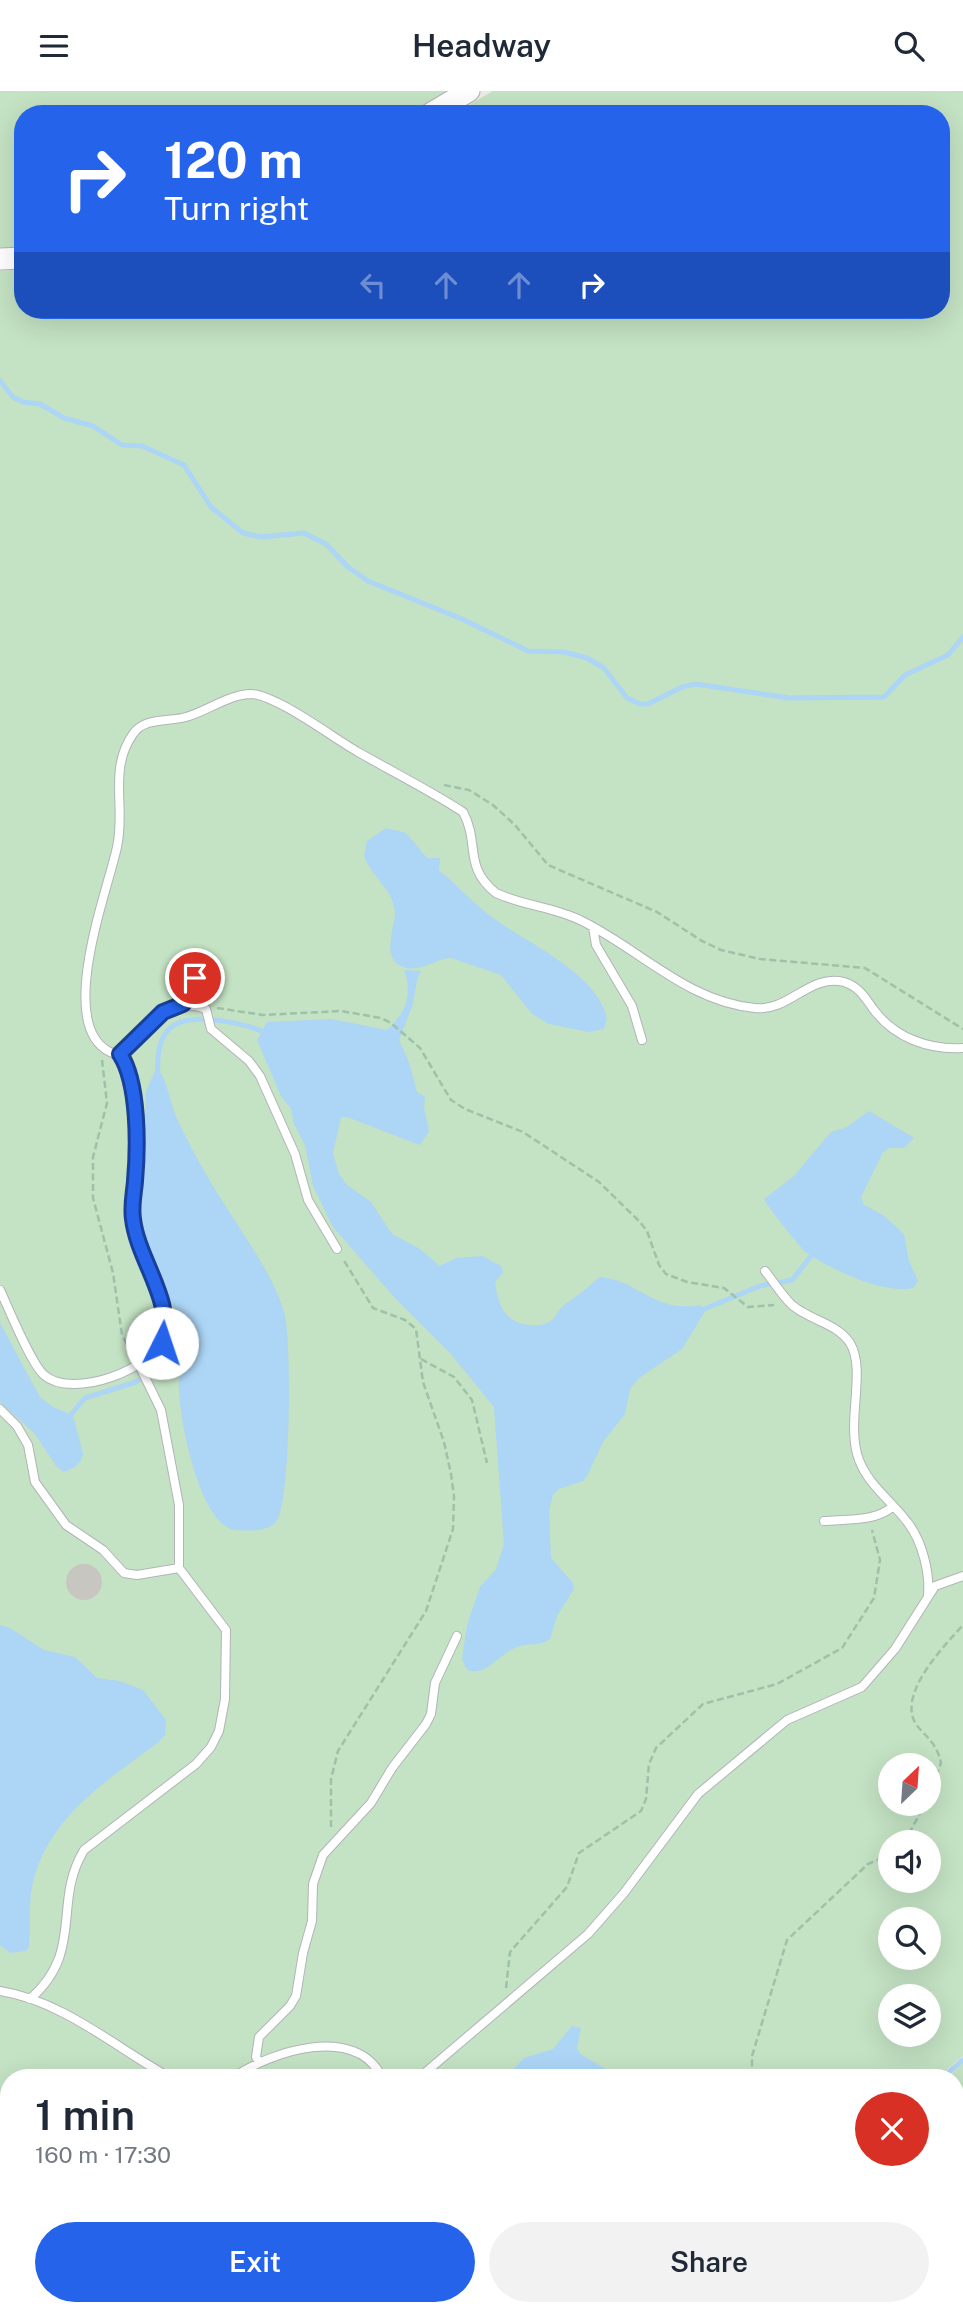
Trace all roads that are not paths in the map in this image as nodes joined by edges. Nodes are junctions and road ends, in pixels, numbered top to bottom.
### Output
1 (469, 91) edge
2 (445, 105) edge
3 (593, 927) junction
4 (195, 967) dead end
5 (183, 1004) junction
6 (642, 1040) dead end
7 (963, 1048) edge
8 (116, 1054) junction
9 (337, 1249) road end
10 (765, 1271) dead end
11 (0, 1290) edge
12 (141, 1368) junction
13 (0, 1409) edge
14 (892, 1507) junction
15 (824, 1521) dead end
16 (179, 1568) junction
17 (963, 1576) edge
18 (928, 1594) junction
19 (457, 1636) dead end
20 (0, 1991) edge
21 (30, 1999) junction
22 (259, 2062) junction
23 (155, 2069) edge
24 (247, 2069) edge
25 (378, 2069) edge
26 (430, 2069) edge

1 - 2 main road
3 - 6 lane
3 - 7 lane
3 - 8 lane
4 - 5 lane
5 - 8 lane
5 - 9 lane
8 - 12 lane
10 - 14 lane
11 - 12 lane
12 - 16 lane
13 - 16 lane
14 - 15 lane
14 - 18 lane
16 - 21 lane
17 - 18 lane
18 - 26 lane
19 - 22 lane
20 - 21 lane
21 - 23 lane
22 - 24 lane
22 - 25 lane

